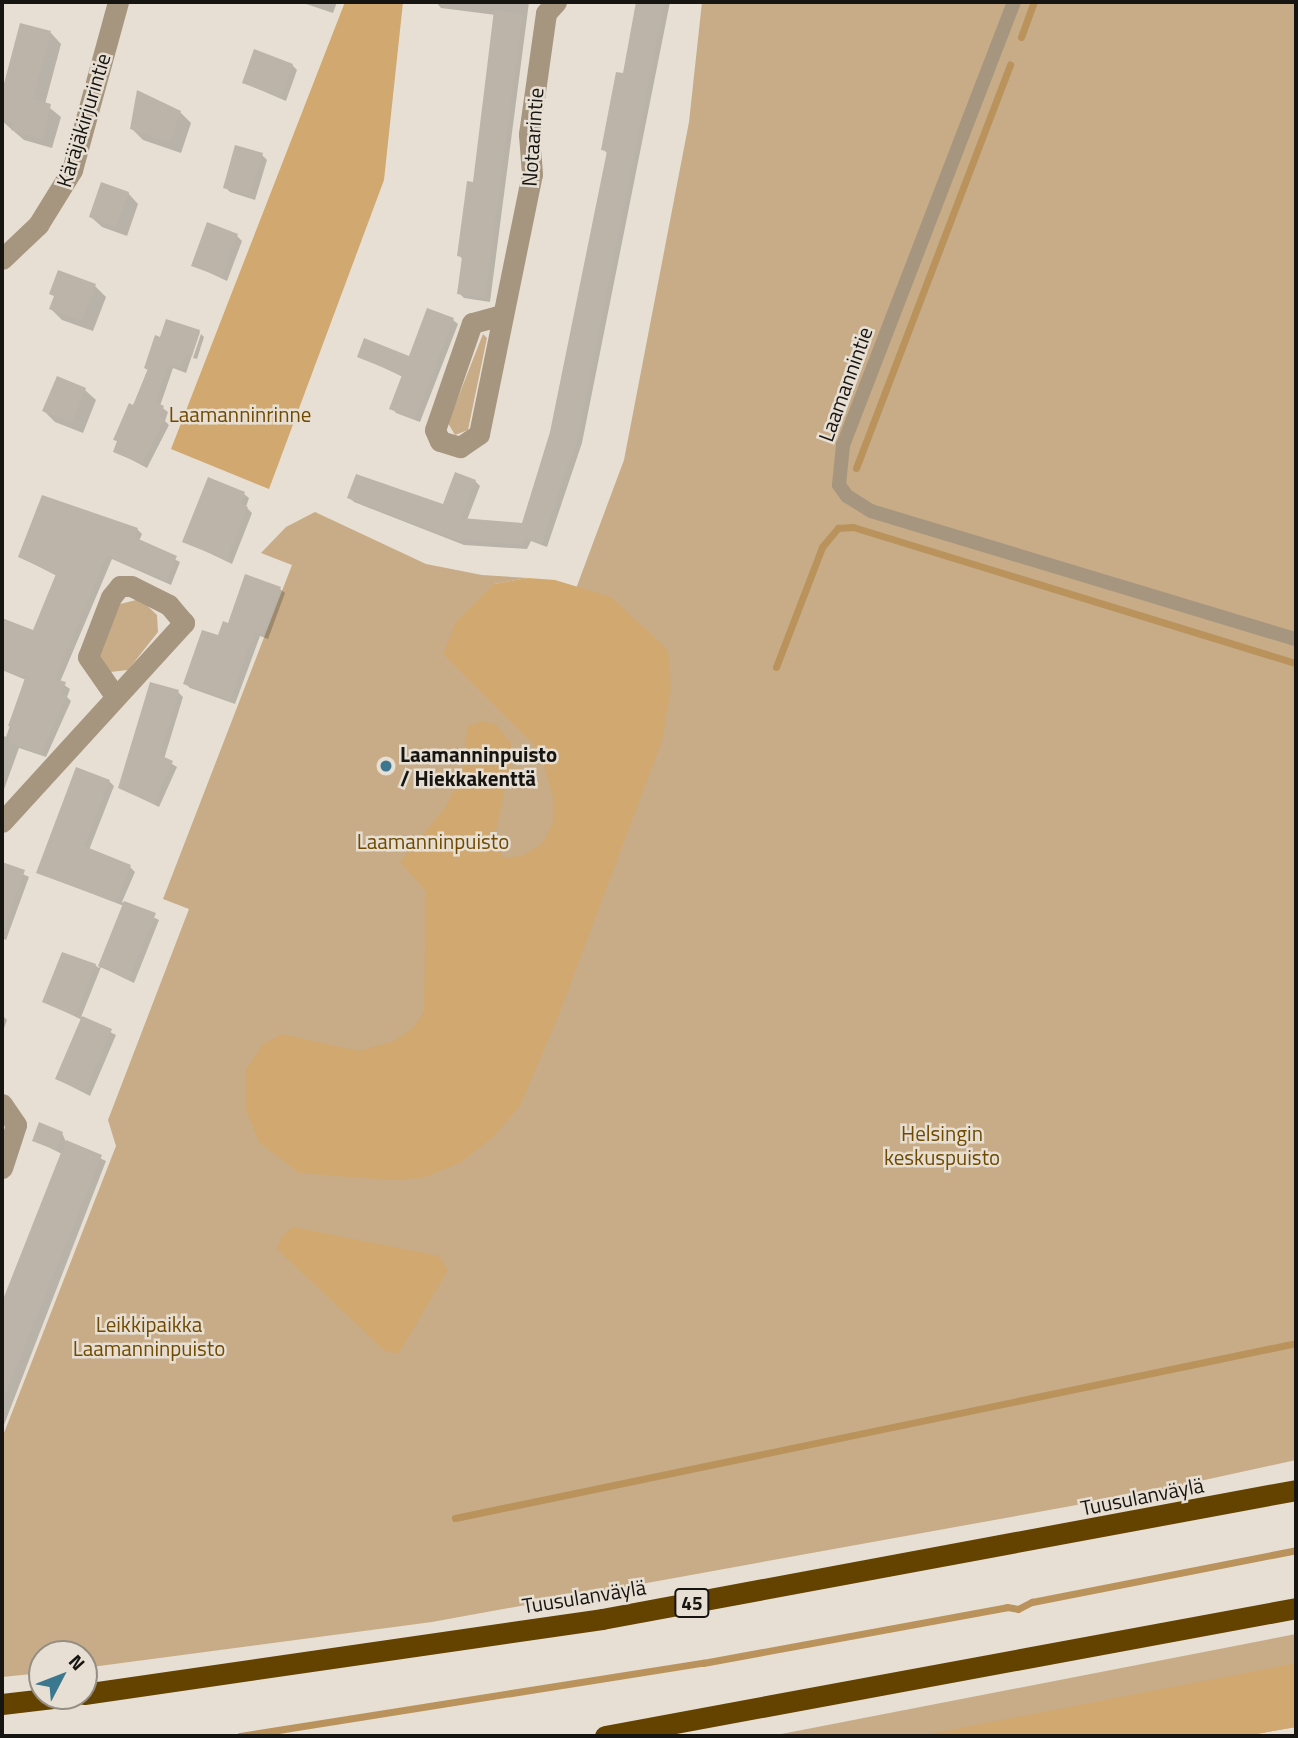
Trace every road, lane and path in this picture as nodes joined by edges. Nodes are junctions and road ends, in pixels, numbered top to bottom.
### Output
1 (118, 2) edge
2 (556, 2) edge
3 (1014, 2) edge
4 (2, 259) edge
5 (502, 315) junction
6 (1296, 639) edge
7 (115, 696) junction
8 (2, 822) edge
9 (6, 1108) edge
10 (2, 1168) edge
11 (1296, 1490) edge
12 (1296, 1608) edge
13 (98, 1692) edge
14 (28, 1701) edge
15 (2, 1704) edge
16 (605, 1736) edge

1 - 4 street, Käräjäkirjurintie
2 - 5 street, Notaarintie
3 - 6 lane, Laamannintie
5 - 5 street, Notaarintie
7 - 7 street
7 - 8 street
9 - 10 street
11 - 13 highway, Tuusulanväylä / 45
12 - 16 highway
14 - 15 highway

